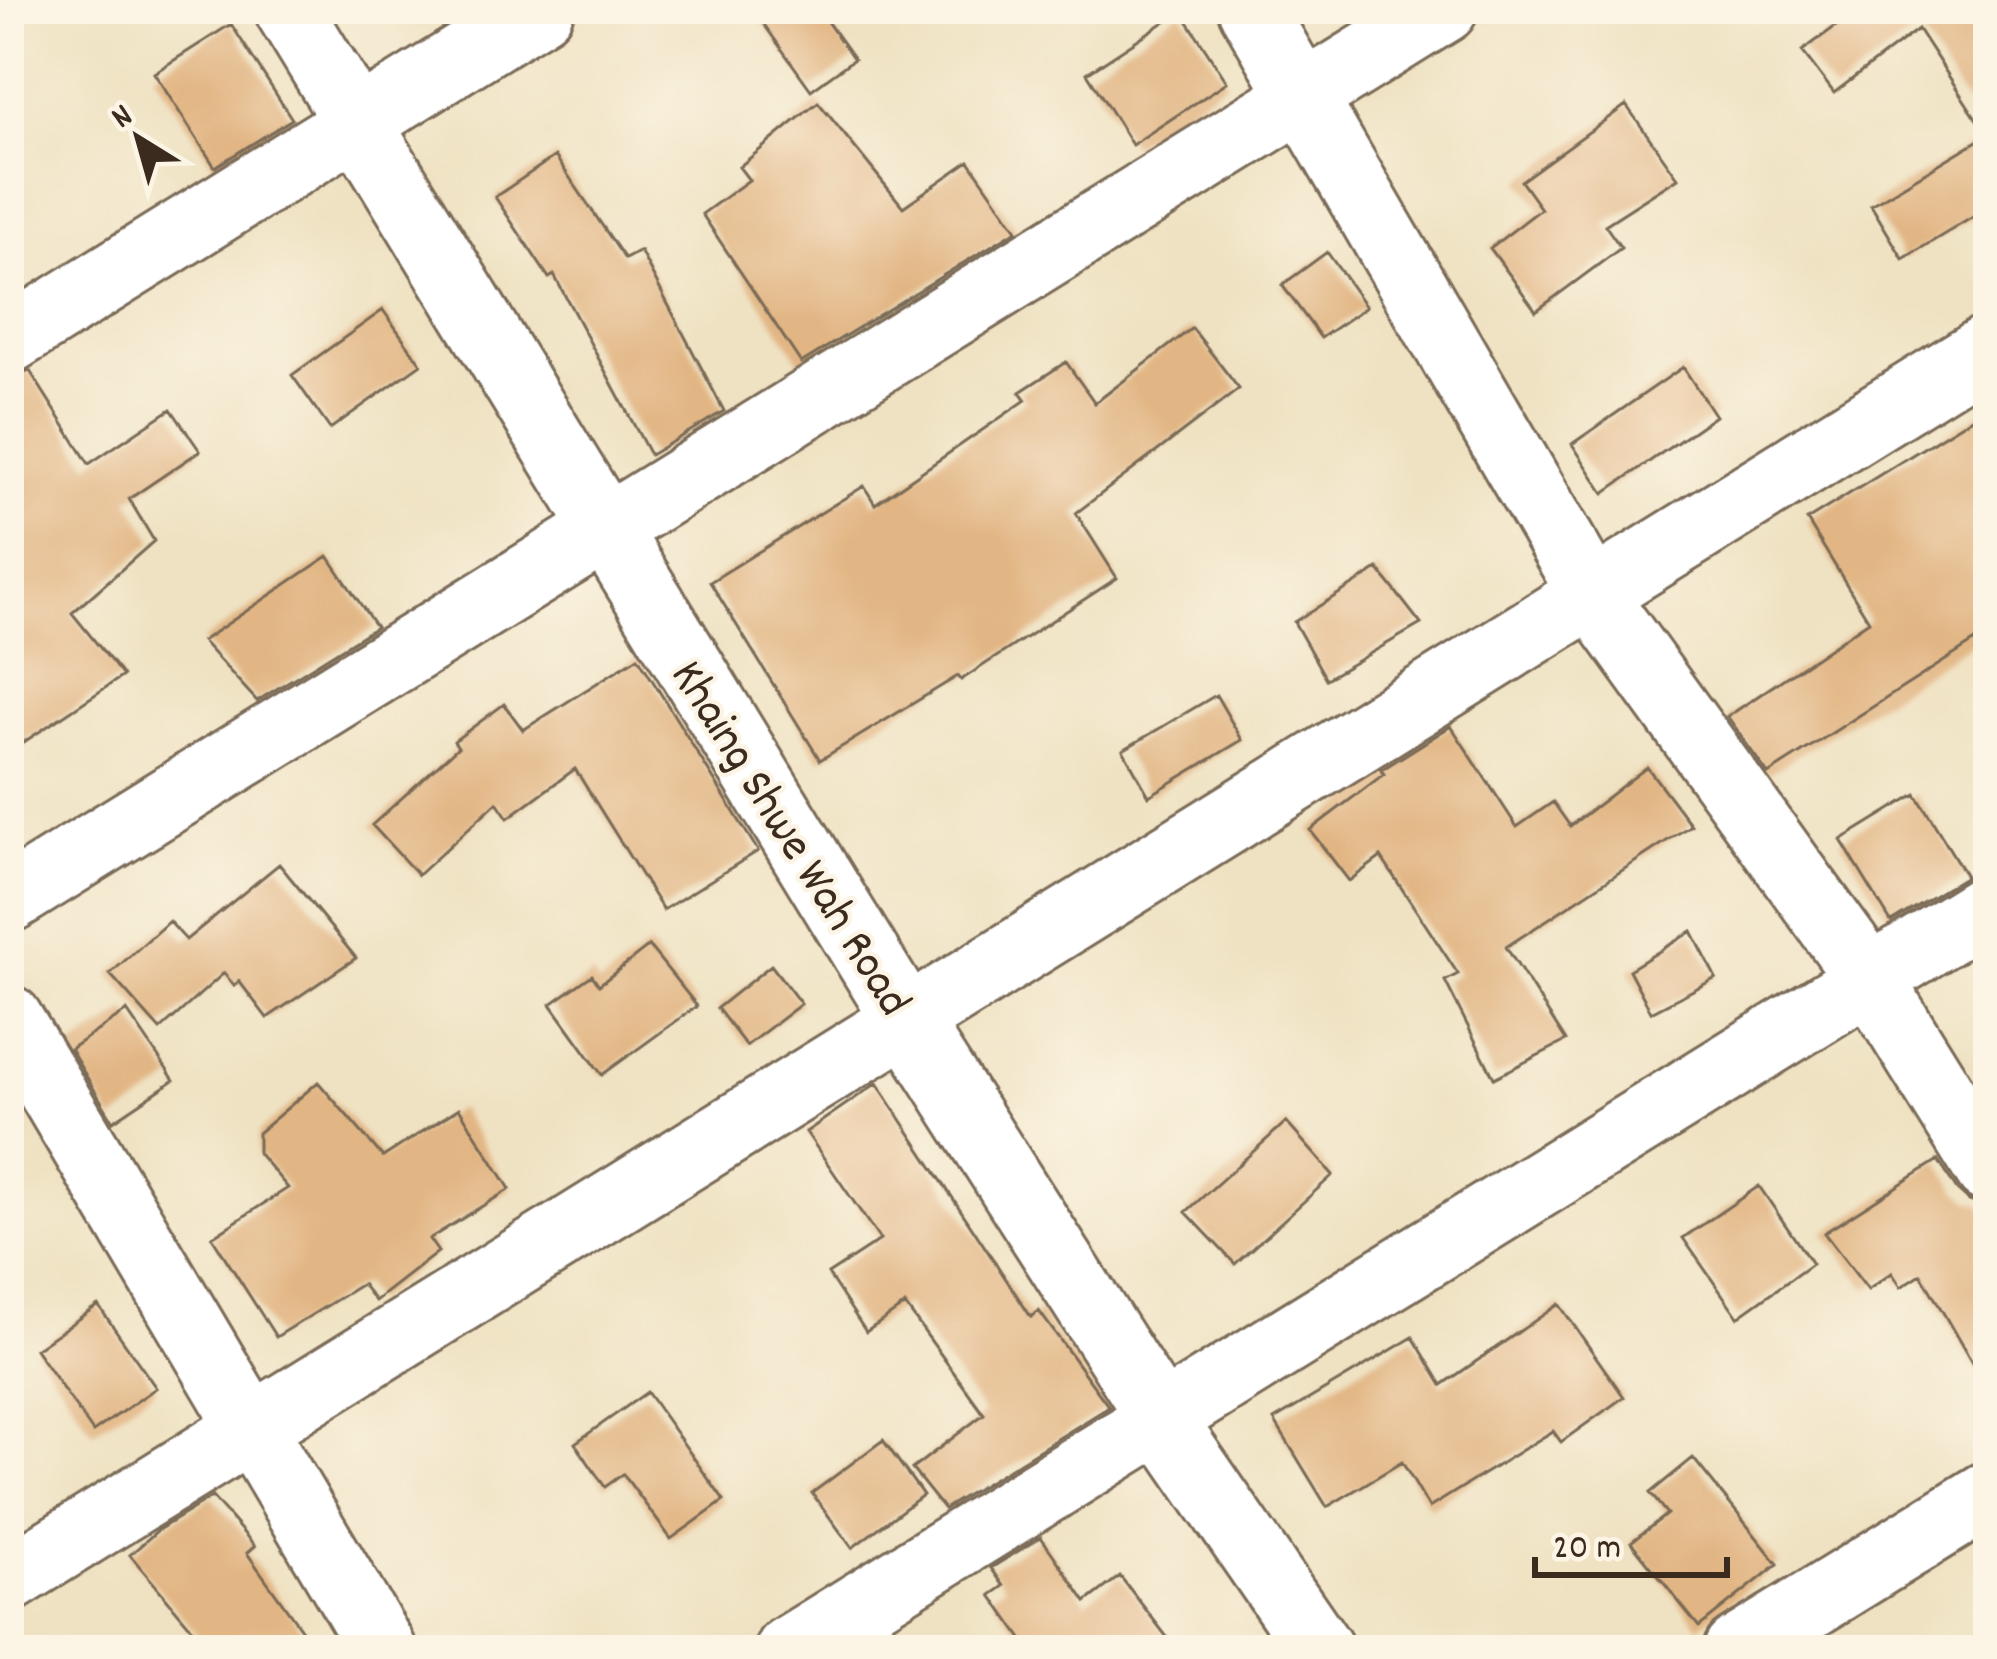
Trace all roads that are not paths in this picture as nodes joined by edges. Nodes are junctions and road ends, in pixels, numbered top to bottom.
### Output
1 (288, 9) edge
2 (540, 9) edge
3 (1252, 9) edge
4 (1444, 9) edge
5 (1304, 96) junction
6 (356, 124) junction
7 (9, 340) edge
8 (1988, 348) edge
9 (605, 529) junction
10 (1592, 594) junction
11 (9, 898) edge
12 (1988, 906) edge
13 (1870, 979) junction
14 (9, 1018) edge
15 (907, 1021) junction
16 (1988, 1169) edge
17 (1161, 1419) junction
18 (251, 1429) junction
19 (1988, 1495) edge
20 (9, 1580) edge
21 (382, 1650) edge
22 (788, 1650) edge
23 (1320, 1650) edge
24 (1737, 1650) edge

1 - 6 street, Khaing Shwe Wah Road
2 - 6 street
3 - 5 street
4 - 5 street
5 - 9 street
5 - 10 street
6 - 7 street
6 - 9 street, Khaing Shwe Wah Road
8 - 10 street
9 - 11 street
9 - 15 street, Khaing Shwe Wah Road
10 - 13 street
10 - 15 street
12 - 13 street
13 - 16 street
13 - 17 street
14 - 18 street
15 - 17 street, Khaing Shwe Wah Road
15 - 18 street
17 - 22 street
17 - 23 street, Khaing Shwe Wah Road
18 - 20 street
18 - 21 street
19 - 24 street

